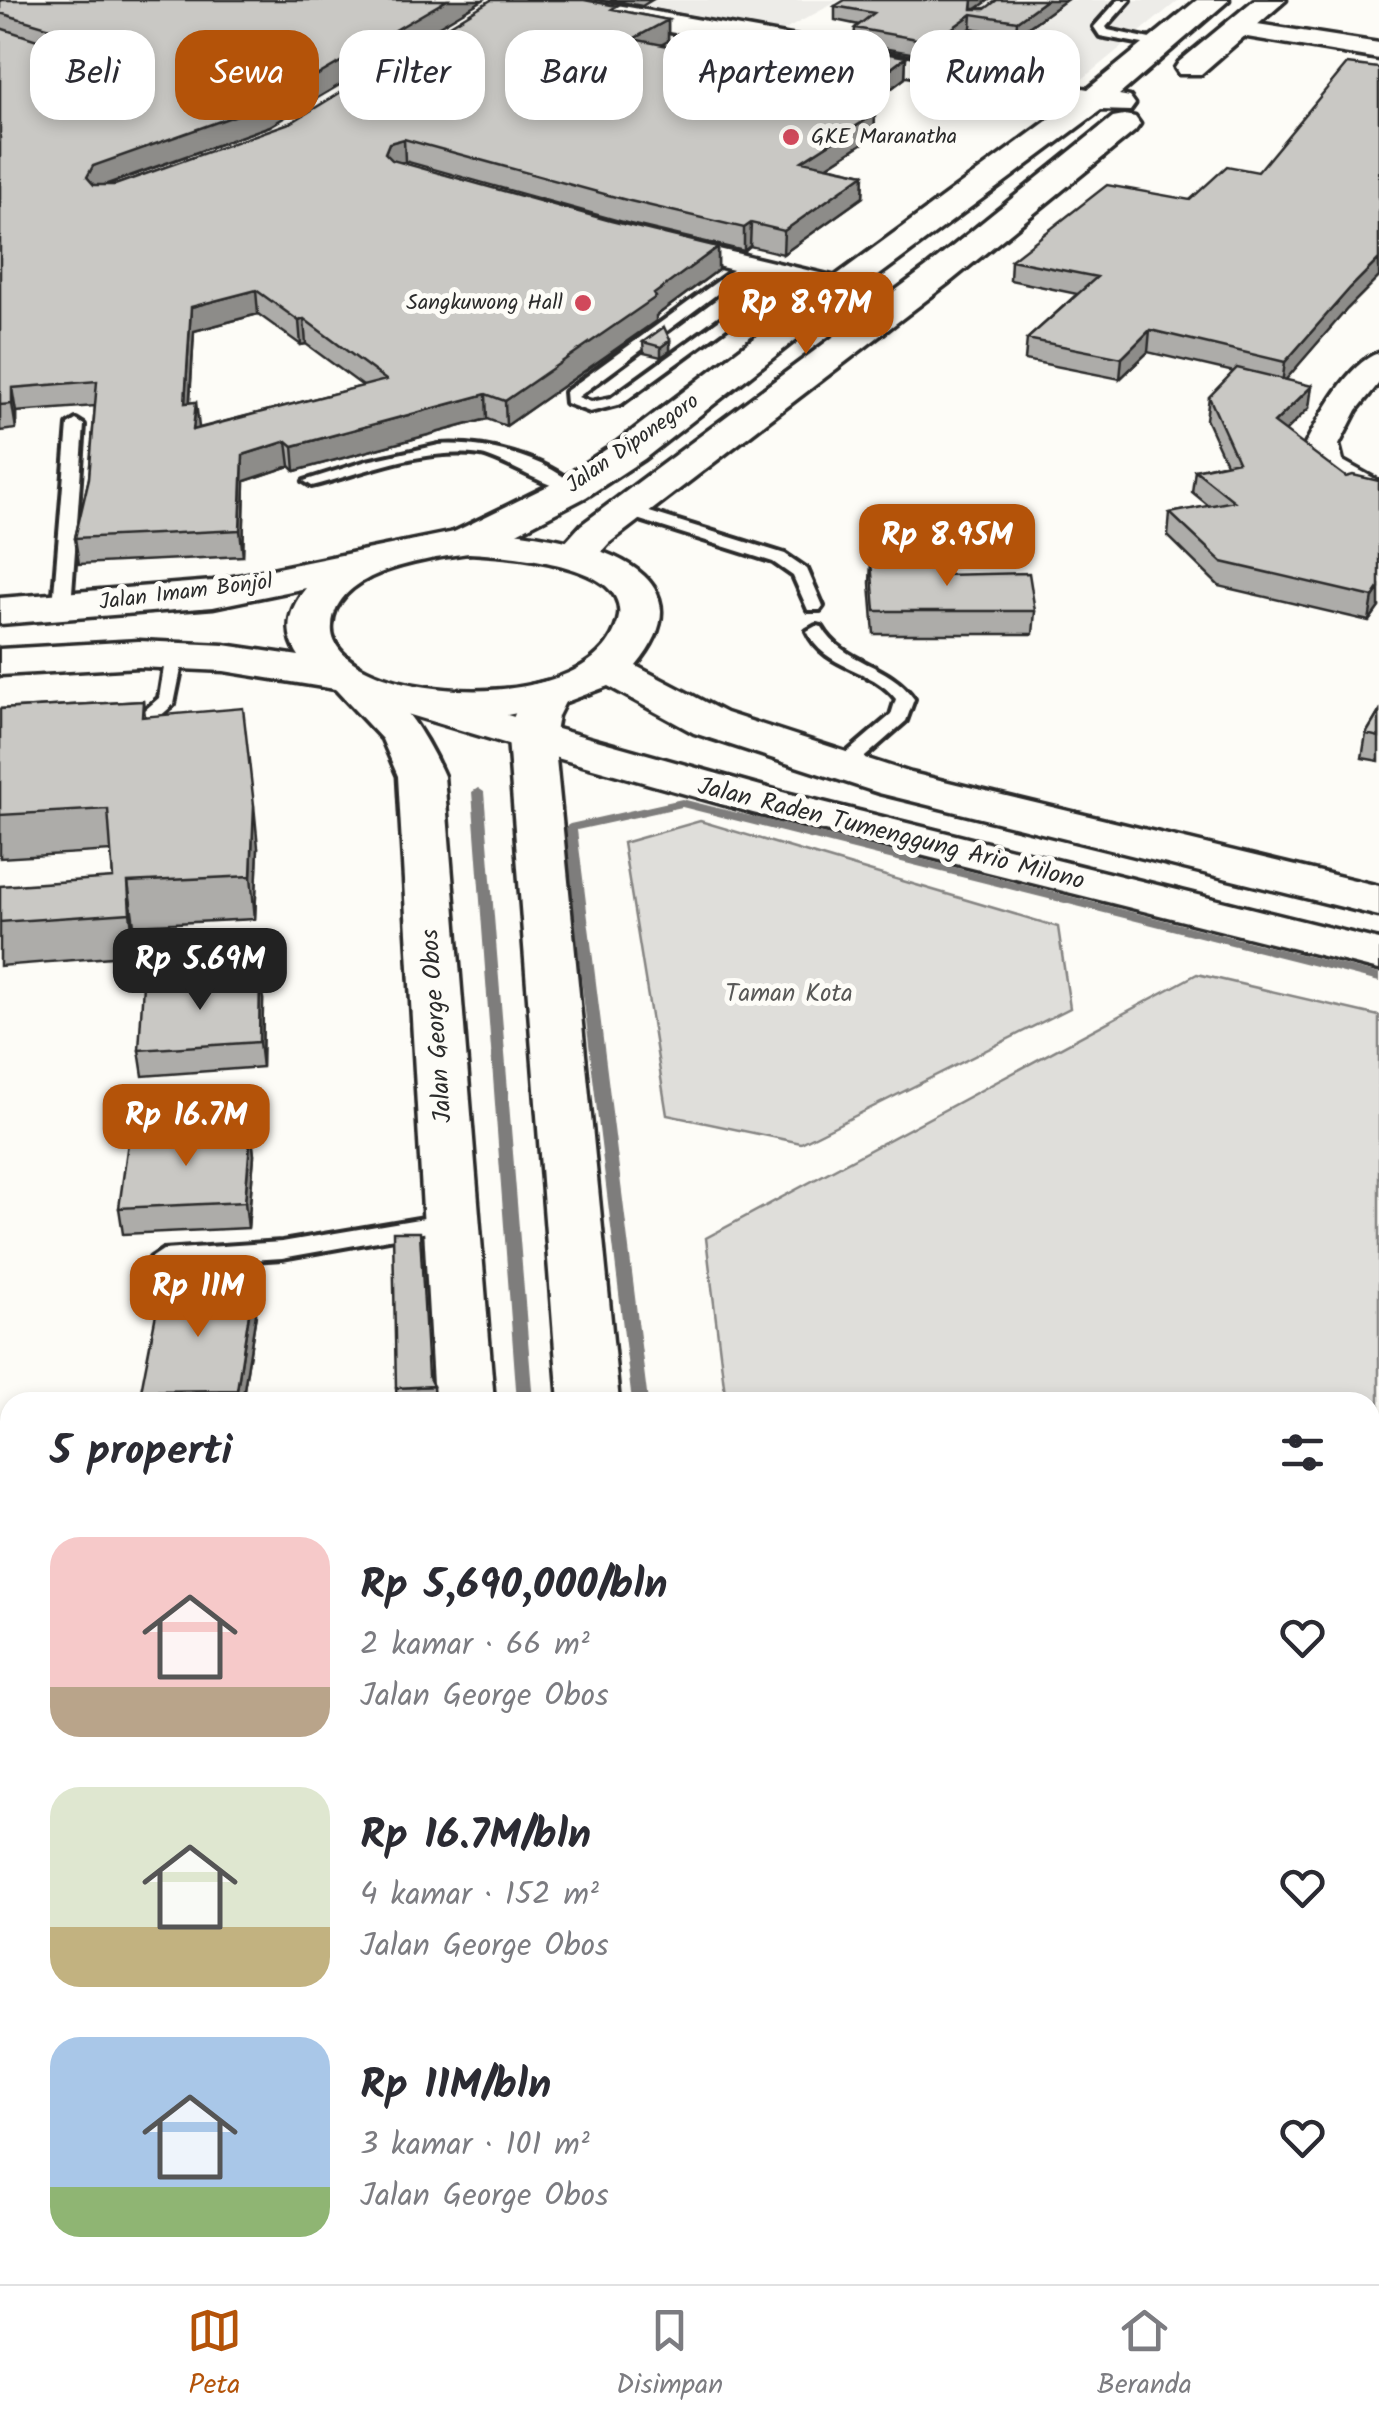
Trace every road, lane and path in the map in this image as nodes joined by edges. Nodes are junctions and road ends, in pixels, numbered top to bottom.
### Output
1 (541, 0) edge
2 (1124, 0) edge
3 (1215, 0) edge
4 (1272, 0) edge
5 (1238, 29) junction
6 (0, 40) edge
7 (1160, 45) junction
8 (30, 49) edge
9 (1379, 51) edge
10 (1153, 98) junction
11 (1095, 100) junction
12 (622, 234) edge
13 (748, 265) junction
14 (790, 275) junction
15 (842, 287) junction
16 (1379, 363) edge
17 (76, 426) dead end
18 (312, 480) dead end
19 (572, 489) junction
20 (1379, 492) edge
21 (627, 510) junction
22 (469, 540) junction
23 (576, 554) junction
24 (371, 562) junction
25 (62, 606) junction
26 (814, 606) dead end
27 (0, 611) edge
28 (816, 631) dead end
29 (174, 655) junction
30 (0, 662) edge
31 (607, 668) junction
32 (346, 677) junction
33 (539, 716) junction
34 (100, 732) edge
35 (843, 766) junction
36 (896, 783) junction
37 (870, 829) junction
38 (1379, 901) edge
39 (1379, 954) edge
40 (448, 1222) junction
41 (163, 1258) dead end
42 (463, 1392) edge
43 (588, 1392) edge

1 - 11 main road
2 - 7 lane
3 - 7 main road, Jalan Diponegoro
4 - 5 main road, Jalan Diponegoro
5 - 9 street
5 - 10 main road, Jalan Diponegoro
6 - 8 lane
7 - 11 main road, Jalan Diponegoro
10 - 11 main road
10 - 21 main road, Jalan Diponegoro
11 - 15 main road, Jalan Diponegoro
12 - 13 street
13 - 14 street
13 - 14 lane
14 - 15 street
15 - 19 main road, Jalan Diponegoro
16 - 20 street
17 - 25 lane
18 - 19 lane
19 - 22 main road, Jalan Diponegoro
21 - 23 main road, Jalan Diponegoro
21 - 26 lane
22 - 23 main road
22 - 24 main road
23 - 31 main road
24 - 25 main road, Jalan Imam Bonjol
24 - 32 main road, Jalan George Obos
25 - 27 main road, Jalan Imam Bonjol
28 - 35 lane
29 - 30 main road
29 - 32 main road
29 - 34 lane
31 - 33 main road
31 - 35 main road, Jalan Raden Tumenggung Ario Milono
32 - 33 main road, Jalan Raden Tumenggung Ario Milono
32 - 40 main road, Jalan George Obos
33 - 37 main road, Jalan Raden Tumenggung Ario Milono
33 - 43 main road
35 - 36 main road, Jalan Raden Tumenggung Ario Milono
36 - 37 main road
36 - 38 main road, Jalan Raden Tumenggung Ario Milono
37 - 39 main road, Jalan Raden Tumenggung Ario Milono
40 - 41 lane
40 - 42 main road, Jalan George Obos

